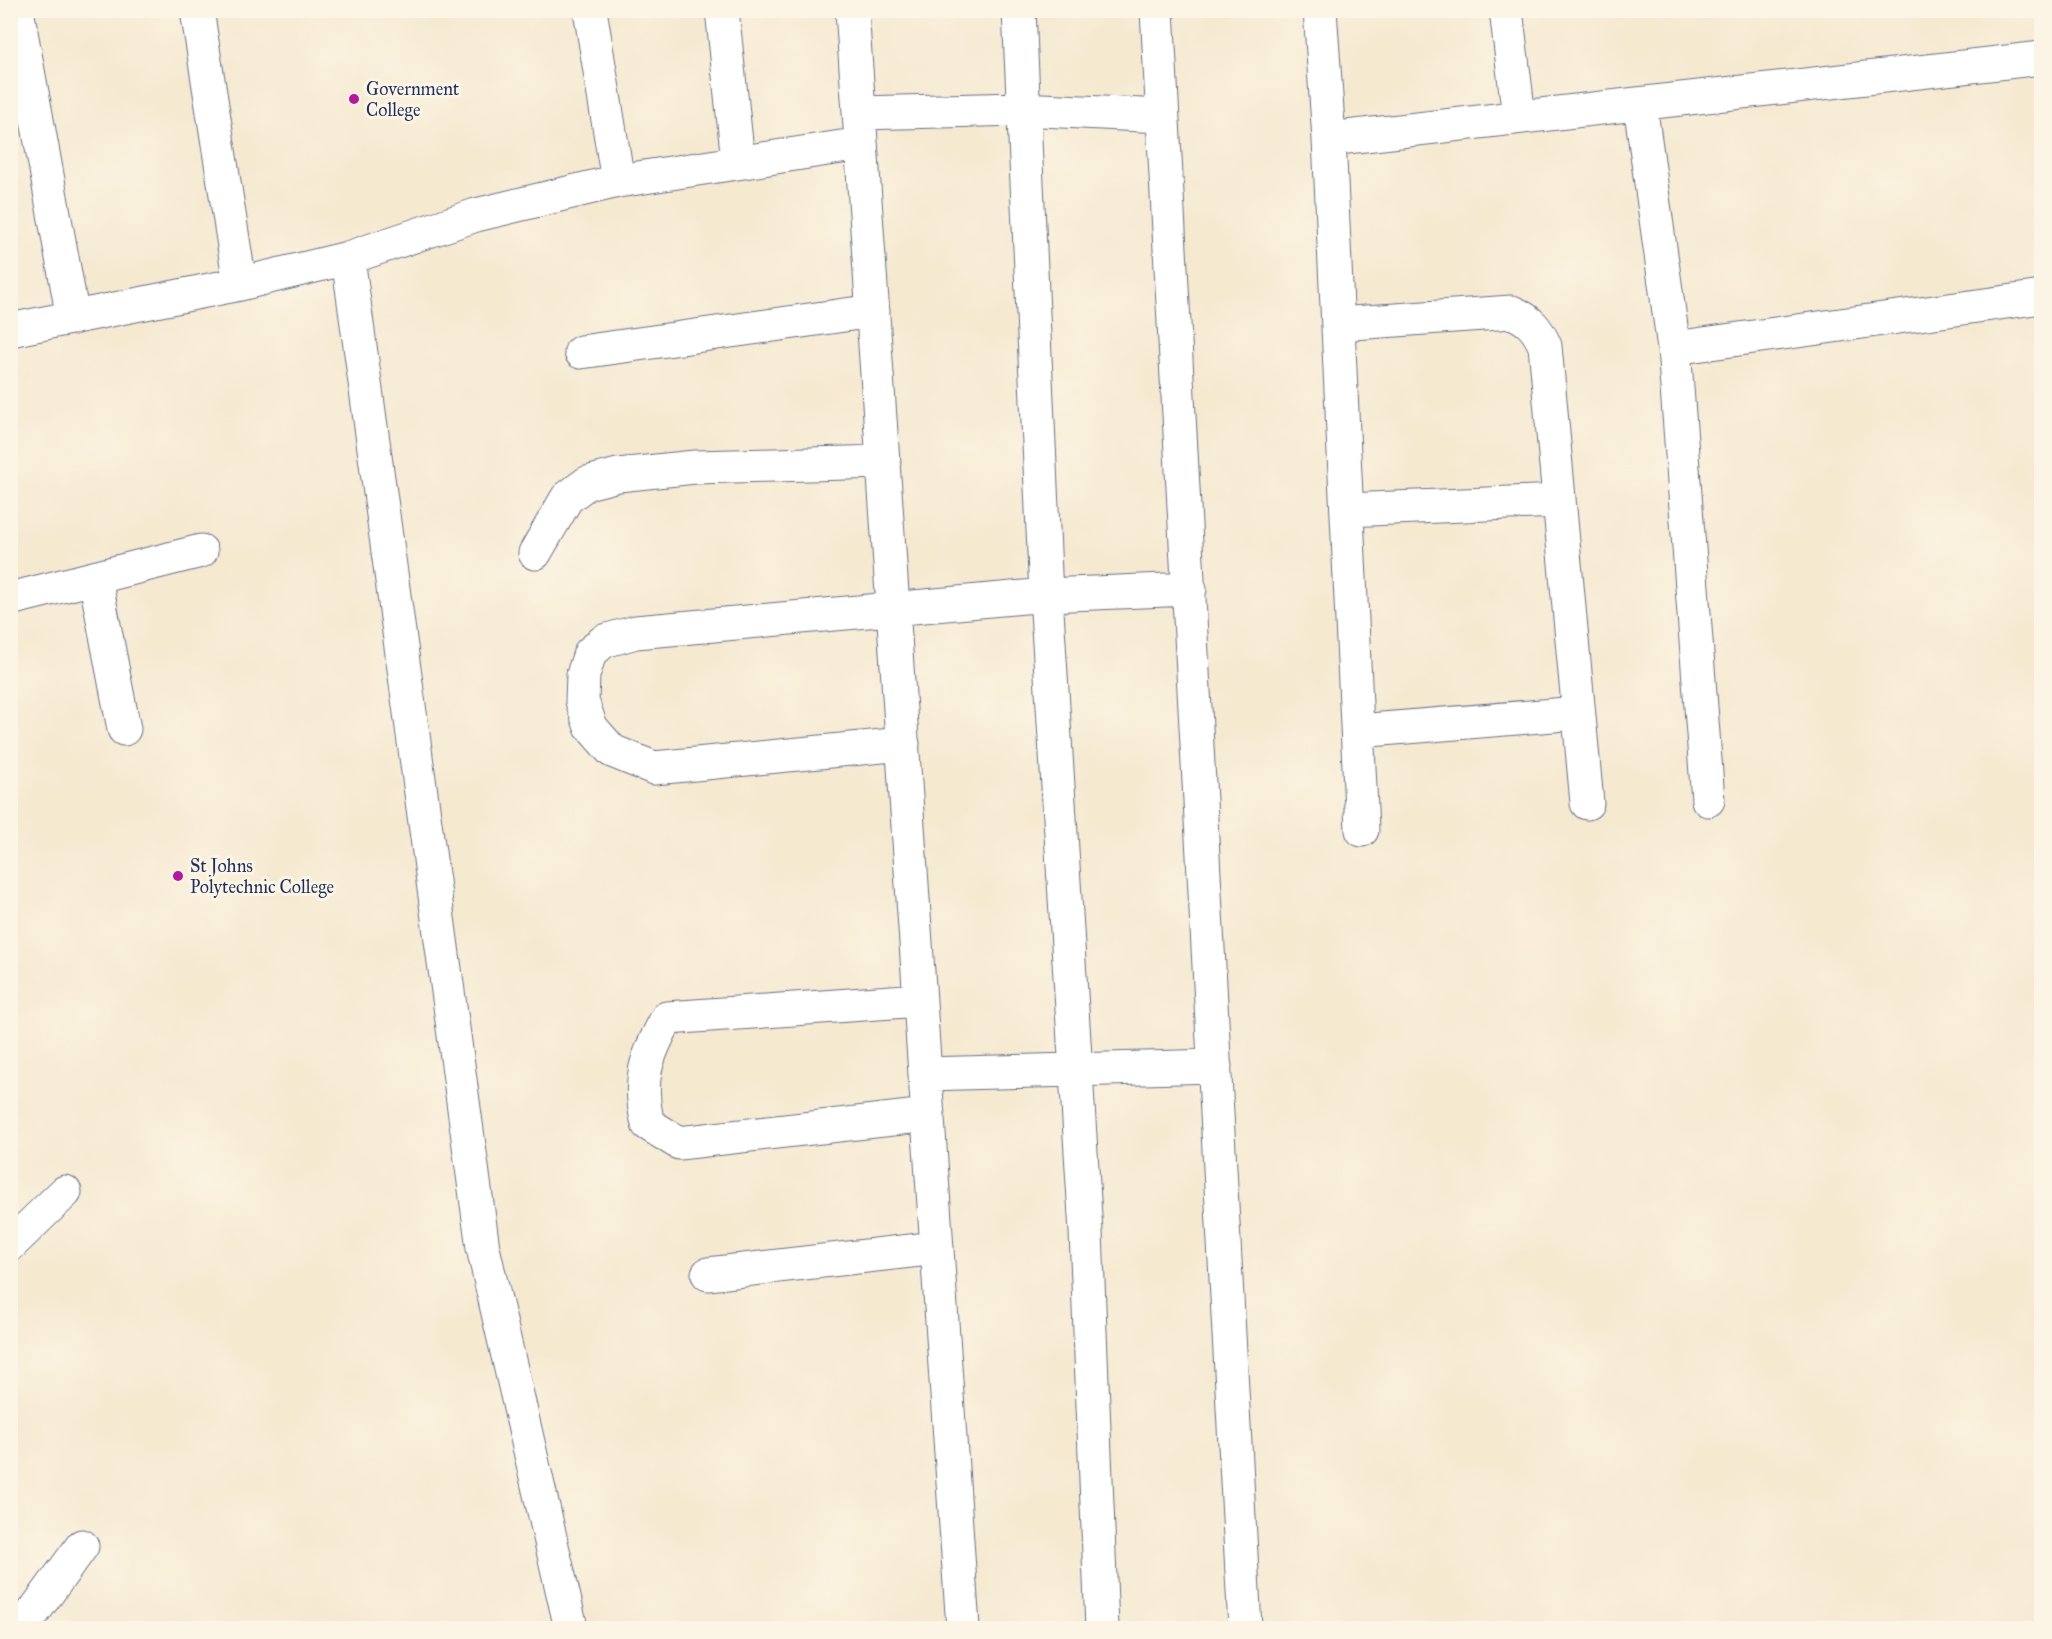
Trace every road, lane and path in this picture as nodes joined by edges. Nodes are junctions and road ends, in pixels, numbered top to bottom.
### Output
1 (17, 10) edge
2 (197, 10) edge
3 (590, 10) edge
4 (722, 10) edge
5 (852, 10) edge
6 (1019, 10) edge
7 (1157, 10) edge
8 (1320, 10) edge
9 (1506, 10) edge
10 (2042, 58) edge
11 (19, 72) edge
12 (1640, 104) junction
13 (1022, 109) junction
14 (1162, 116) junction
15 (1520, 117) junction
16 (860, 128) junction
17 (1329, 139) junction
18 (738, 161) junction
19 (618, 181) junction
20 (348, 258) junction
21 (240, 284) junction
22 (2042, 297) edge
23 (873, 311) junction
24 (73, 318) junction
25 (1338, 324) junction
26 (10, 330) edge
27 (1674, 348) junction
28 (581, 352) dead end
29 (884, 462) junction
30 (1559, 501) junction
31 (1347, 510) junction
32 (201, 550) dead end
33 (535, 553) dead end
34 (95, 578) junction
35 (1190, 589) junction
36 (1046, 594) junction
37 (10, 599) edge
38 (894, 608) junction
39 (1578, 712) junction
40 (124, 729) dead end
41 (1358, 731) junction
42 (903, 744) junction
43 (1708, 800) dead end
44 (1587, 803) dead end
45 (1362, 830) dead end
46 (920, 1000) junction
47 (1215, 1066) junction
48 (1074, 1070) junction
49 (925, 1074) junction
50 (928, 1115) junction
51 (65, 1192) dead end
52 (10, 1245) edge
53 (937, 1248) junction
54 (708, 1274) dead end
55 (82, 1546) dead end
56 (22, 1629) edge
57 (571, 1629) edge
58 (963, 1629) edge
59 (1102, 1629) edge
60 (1245, 1629) edge

1 - 11 street
2 - 21 street
3 - 19 street
4 - 18 street
5 - 16 street
6 - 13 street
7 - 14 street
8 - 17 street
9 - 15 street
10 - 12 street
11 - 24 street
12 - 15 street
12 - 27 street
13 - 14 street
13 - 16 street
13 - 36 street
14 - 35 street
15 - 17 street
16 - 18 street
16 - 23 street
17 - 25 street
18 - 19 street
19 - 20 street
20 - 21 street
20 - 57 street
21 - 24 street
22 - 27 street
23 - 28 street
23 - 29 street
24 - 26 street
25 - 30 street
25 - 31 street
27 - 43 street
29 - 33 street
29 - 38 street
30 - 31 street
30 - 39 street
31 - 41 street
32 - 34 street
34 - 37 street
34 - 40 street
35 - 36 street
35 - 47 street
36 - 38 street
36 - 48 street
38 - 42 street
38 - 42 street
39 - 41 street
39 - 44 street
41 - 45 street
42 - 46 street
46 - 49 street
46 - 50 street
47 - 48 street
47 - 60 street
48 - 49 street
48 - 59 street
49 - 50 street
50 - 53 street
51 - 52 street
53 - 54 street
53 - 58 street
55 - 56 street

